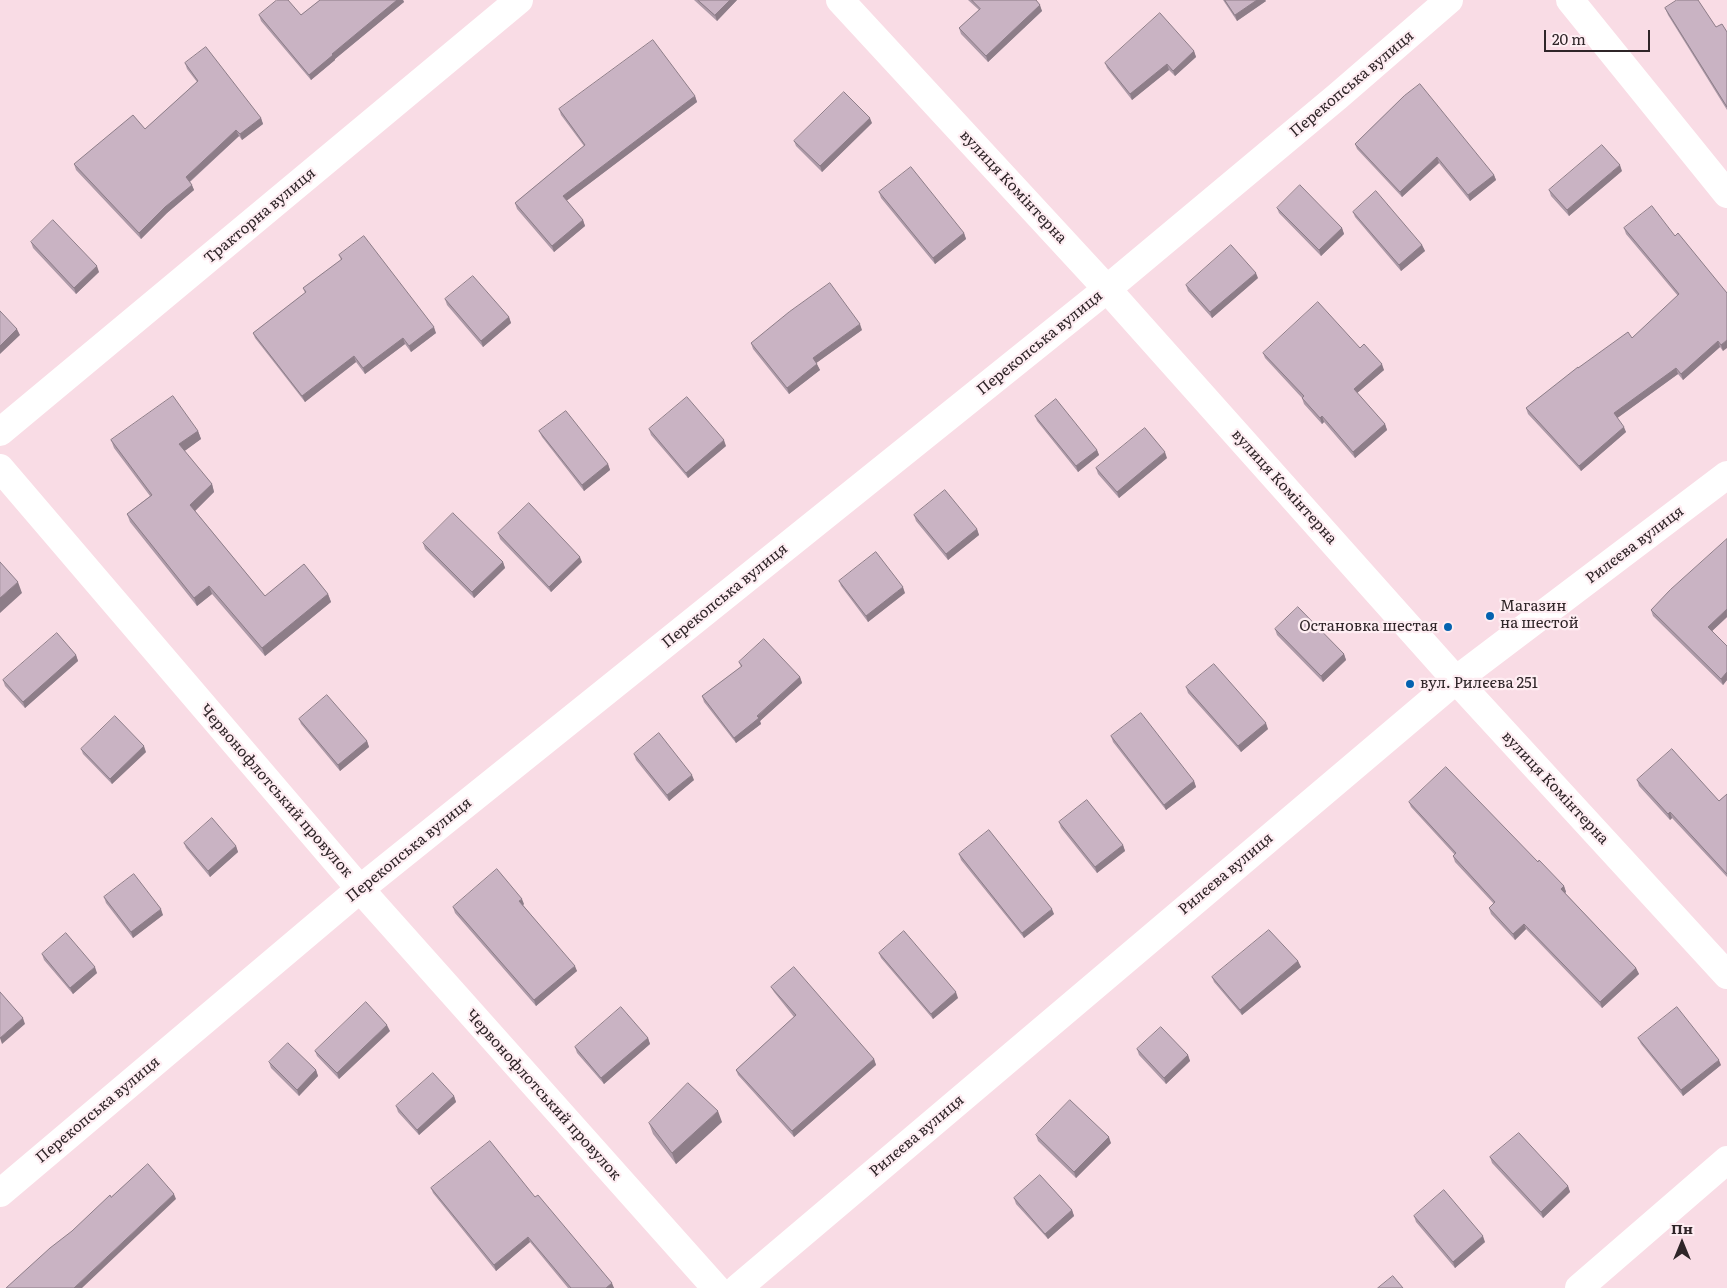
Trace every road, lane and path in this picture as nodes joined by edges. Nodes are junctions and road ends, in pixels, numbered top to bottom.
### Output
1 (519, 0) edge
2 (840, 0) edge
3 (1450, 0) edge
4 (1570, 0) edge
5 (1727, 194) edge
6 (1107, 289) junction
7 (0, 432) edge
8 (0, 468) edge
9 (1727, 475) edge
10 (1456, 680) junction
11 (360, 889) junction
12 (1727, 975) edge
13 (1727, 1160) edge
14 (0, 1192) edge
15 (716, 1288) edge
16 (738, 1288) edge
17 (1579, 1288) edge

1 - 7 street, Тракторна вулиця
2 - 6 street, вулиця Комінтерна
3 - 6 street, Перекопська вулиця
4 - 5 street
6 - 10 street, вулиця Комінтерна
6 - 11 street, Перекопська вулиця
8 - 11 street, Червонофлотський провулок
9 - 10 street, Рилєєва вулиця
10 - 12 street, вулиця Комінтерна
10 - 16 street, Рилєєва вулиця
11 - 14 street, Перекопська вулиця
11 - 15 street, Червонофлотський провулок
13 - 17 street

